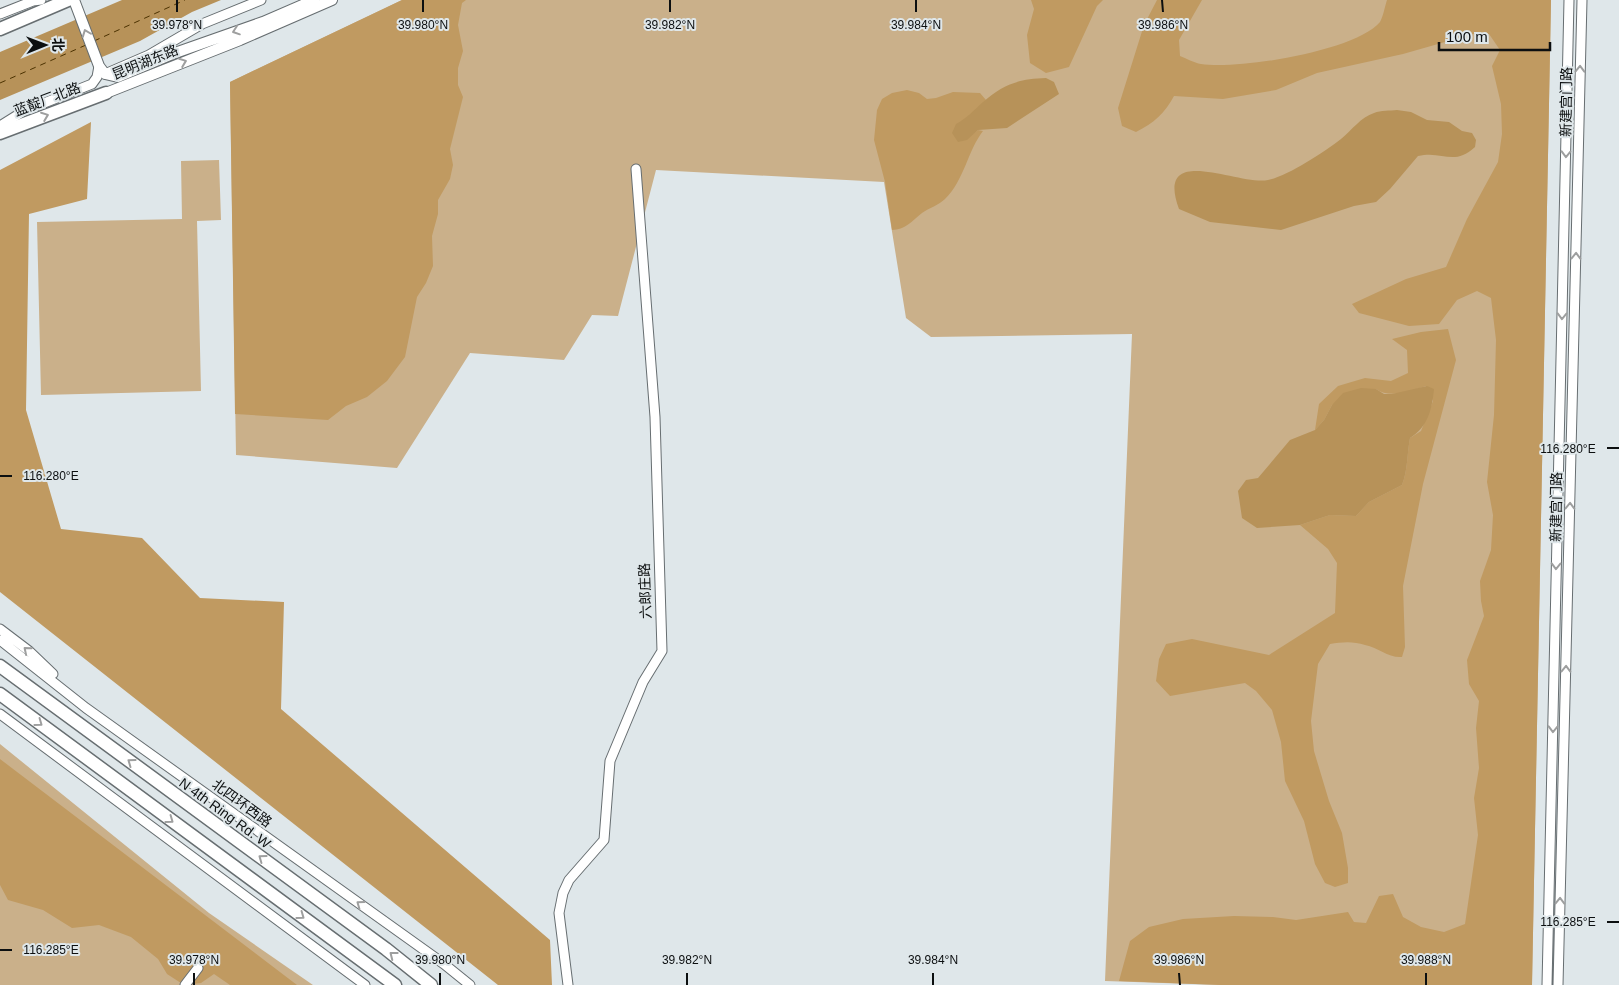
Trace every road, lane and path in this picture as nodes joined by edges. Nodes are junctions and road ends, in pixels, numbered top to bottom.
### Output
1 (41, 0) edge
2 (68, 0) edge
3 (74, 0) edge
4 (260, 0) edge
5 (314, 0) edge
6 (332, 0) edge
7 (1569, 0) edge
8 (1582, 0) edge
9 (0, 14) edge
10 (0, 29) edge
11 (102, 70) junction
12 (106, 93) joint
13 (27, 123) junction
14 (0, 126) edge
15 (0, 133) edge
16 (0, 140) edge
17 (636, 169) dead end
18 (0, 628) edge
19 (0, 640) edge
20 (0, 666) edge
21 (0, 694) edge
22 (86, 708) junction
23 (0, 714) edge
24 (198, 968) dead end
25 (185, 985) edge
26 (365, 985) edge
27 (395, 985) edge
28 (432, 985) edge
29 (470, 985) edge
30 (568, 985) edge
31 (1547, 985) edge
32 (1558, 985) edge

1 - 9 street
2 - 10 highway
11 -> 3 main road
4 - 11 street
5 -> 11 main road, 昆明湖东路
12 -> 6 main road, 昆明湖东路
7 -> 31 street, 新建宫门路
32 -> 8 street, 新建宫门路
11 - 14 street, 蓝靛厂北路
13 -> 12 highway, 蓝靛厂北路
13 - 15 highway, 蓝靛厂北路
13 - 16 street
17 - 30 street, 六郎庄路
22 -> 18 street
19 - 22 street, 北四环西路
28 -> 20 highway, N 4th Ring Rd. W
21 -> 27 highway
29 -> 22 street, 北四环西路
23 - 26 street
24 - 25 street

